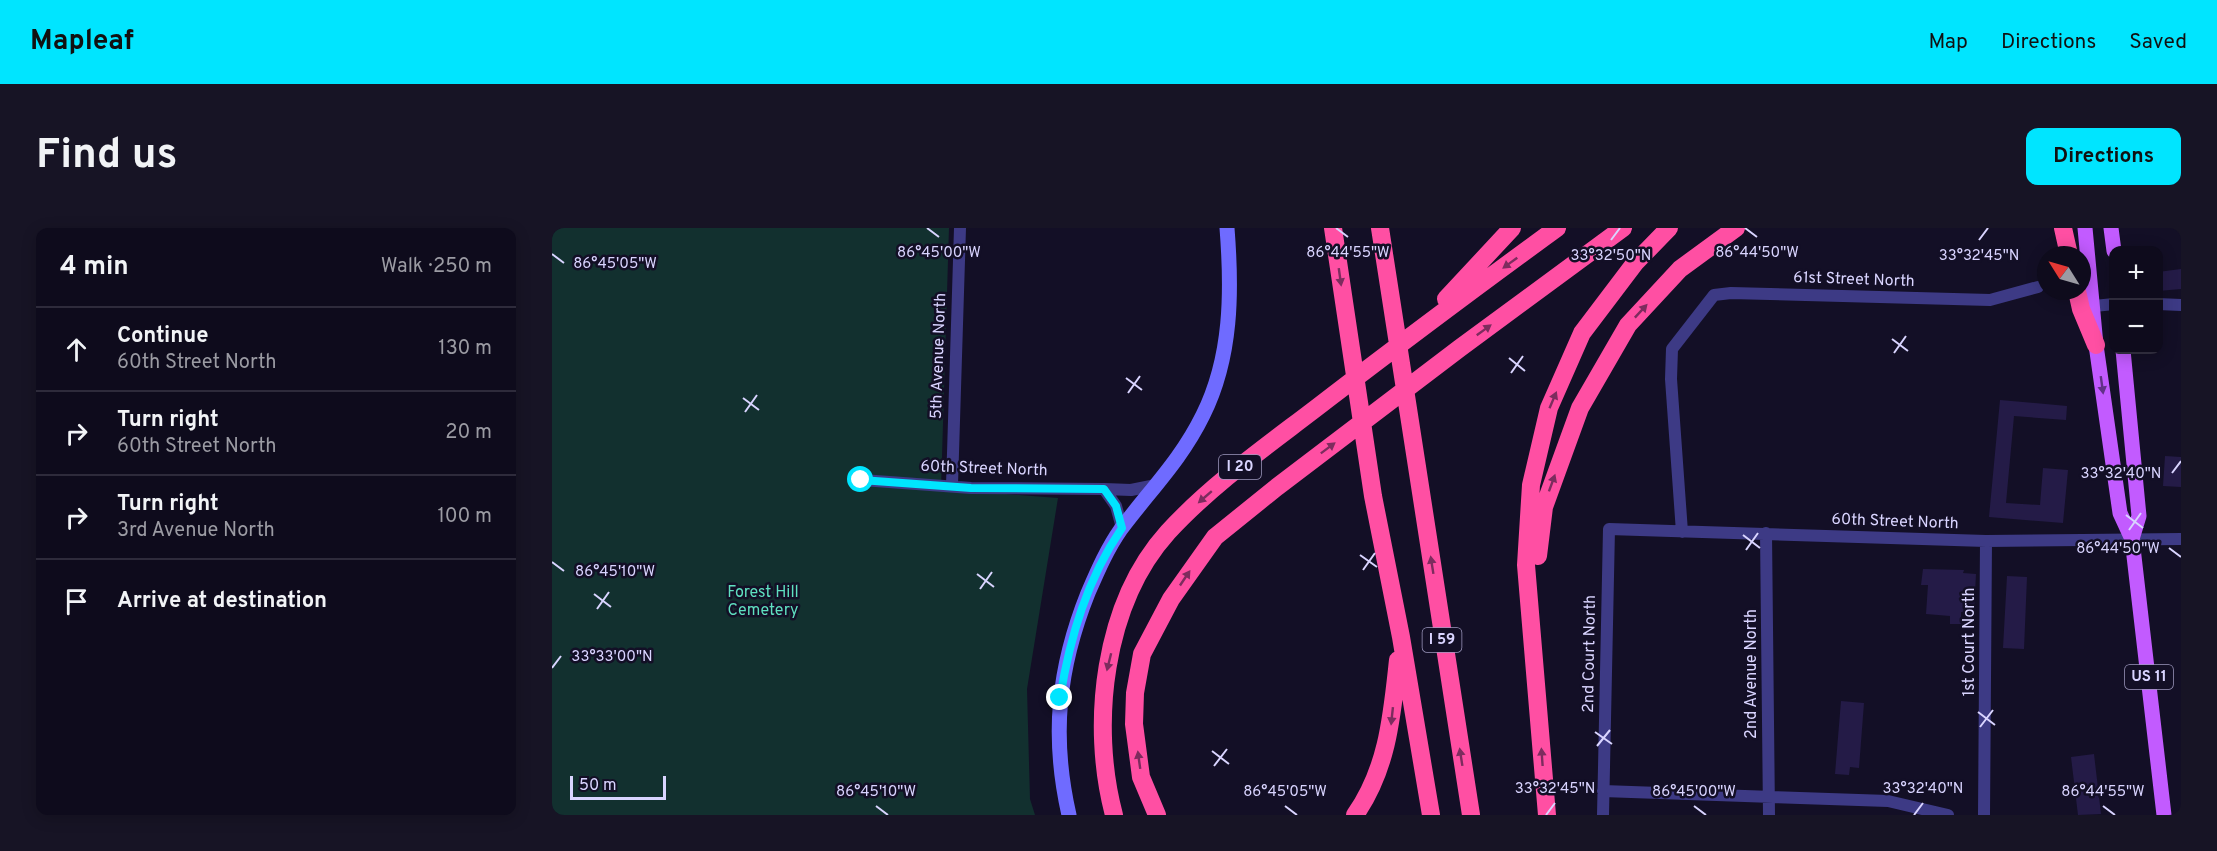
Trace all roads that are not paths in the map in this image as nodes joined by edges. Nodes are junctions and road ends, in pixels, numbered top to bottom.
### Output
1 (960, 228) edge
2 (1227, 228) edge
3 (1333, 228) edge
4 (1380, 228) edge
5 (1512, 228) edge
6 (1557, 228) edge
7 (1623, 228) edge
8 (1670, 228) edge
9 (1736, 228) edge
10 (2063, 228) edge
11 (2085, 228) edge
12 (2111, 228) edge
13 (2067, 246) edge
14 (2113, 246) edge
15 (2037, 287) edge
16 (2079, 300) edge
17 (2109, 304) edge
18 (2163, 304) edge
19 (2181, 305) edge
20 (2094, 306) junction
21 (1411, 335) junction
22 (2096, 345) junction
23 (2123, 354) edge
24 (861, 480) dead end
25 (952, 485) junction
26 (1156, 485) junction
27 (1104, 489) junction
28 (1122, 528) junction
29 (1609, 529) joint
30 (1682, 532) junction
31 (1766, 533) junction
32 (2132, 539) junction
33 (2181, 540) edge
34 (1986, 541) junction
35 (1531, 624) junction
36 (1401, 637) junction
37 (1604, 791) junction
38 (1769, 797) junction
39 (1069, 815) edge
40 (1114, 815) edge
41 (1157, 815) edge
42 (1355, 815) edge
43 (1431, 815) edge
44 (1471, 815) edge
45 (1547, 815) edge
46 (1603, 815) edge
47 (1769, 815) edge
48 (1948, 815) edge
49 (1984, 815) edge
50 (2164, 815) edge

1 - 25 street, 5th Avenue North
2 - 26 street
3 -> 36 highway, I 59
44 -> 4 highway, I 59
5 - 21 highway
6 -> 21 highway, I 20
41 -> 7 highway
35 -> 8 highway
35 -> 9 highway
10 - 13 highway
11 - 20 main road, US 11
12 - 14 main road
15 - 30 street, 61st Street North
16 - 22 highway
17 - 20 street
18 - 19 street
20 - 22 main road, US 11
21 -> 40 highway, I 20
22 -> 32 main road, US 11
23 - 32 main road, US 11
24 - 25 street, 60th Street North
25 - 27 street, 60th Street North
26 - 27 street, 60th Street North
26 - 28 street
27 - 28 street
28 - 39 street
29 - 30 street, 60th Street North
29 - 37 street, 2nd Court North
30 - 31 street, 60th Street North
31 - 34 street, 60th Street North
31 - 38 street, 2nd Avenue North
32 - 33 street, 60th Street North
32 - 34 street, 60th Street North
32 - 50 main road, US 11
34 - 49 street, 1st Court North
45 -> 35 highway
36 -> 42 highway
36 - 43 highway, I 59
37 - 38 street
37 - 46 street, 2nd Court North
38 - 47 street, 2nd Avenue North
38 - 48 street

